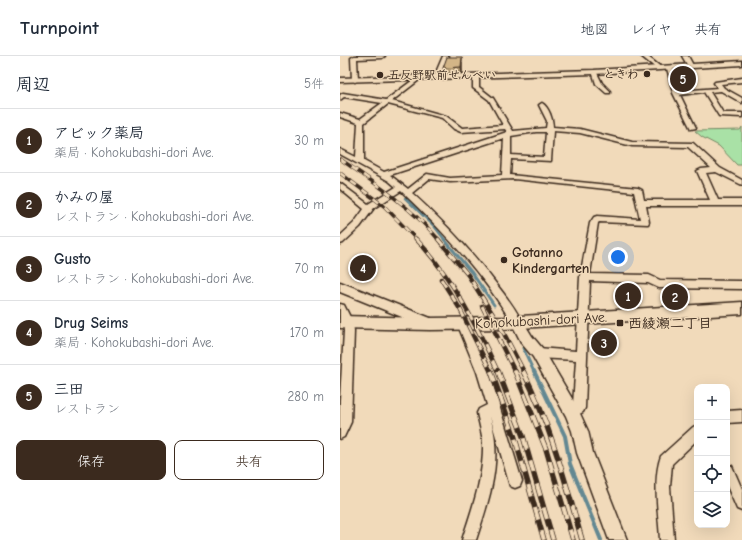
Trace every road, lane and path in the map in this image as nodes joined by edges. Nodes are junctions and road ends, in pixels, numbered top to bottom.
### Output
1 (382, 56) edge
2 (446, 56) edge
3 (644, 56) edge
4 (685, 56) edge
5 (358, 57) edge
6 (742, 63) edge
7 (691, 67) junction
8 (659, 68) junction
9 (670, 68) junction
10 (594, 72) junction
11 (437, 77) junction
12 (476, 77) junction
13 (417, 78) junction
14 (340, 80) edge
15 (355, 80) junction
16 (742, 80) edge
17 (722, 89) junction
18 (706, 91) junction
19 (608, 92) dead end
20 (676, 93) junction
21 (340, 98) edge
22 (742, 101) edge
23 (387, 102) junction
24 (542, 105) dead end
25 (340, 115) edge
26 (742, 115) edge
27 (362, 122) junction
28 (693, 128) dead end
29 (550, 129) junction
30 (509, 132) junction
31 (340, 151) edge
32 (507, 157) junction
33 (360, 161) junction
34 (717, 170) junction
35 (384, 174) junction
36 (506, 177) junction
37 (742, 183) edge
38 (341, 186) edge
39 (400, 188) junction
40 (408, 193) junction
41 (641, 203) junction
42 (715, 203) junction
43 (742, 203) edge
44 (369, 208) junction
45 (340, 241) edge
46 (585, 277) junction
47 (742, 285) edge
48 (340, 287) edge
49 (340, 308) edge
50 (742, 308) edge
51 (582, 318) junction
52 (344, 322) edge
53 (517, 322) junction
54 (462, 323) junction
55 (430, 324) junction
56 (538, 353) junction
57 (581, 356) junction
58 (493, 408) junction
59 (572, 412) junction
60 (742, 416) edge
61 (730, 417) edge
62 (340, 433) edge
63 (694, 434) edge
64 (730, 478) edge
65 (515, 481) dead end
66 (742, 504) edge
67 (469, 540) edge
68 (618, 540) edge
69 (666, 540) edge

1 - 5 street
2 - 11 street
3 - 8 street
4 - 7 street
5 - 15 street
6 - 7 street
7 - 9 street
8 - 9 street
8 - 10 street
9 - 20 street
10 - 12 street
10 - 19 street
11 - 12 street
11 - 13 street
12 - 30 street
13 - 15 street
13 - 23 street
14 - 15 street
16 - 17 street
17 - 18 street
17 - 22 street
18 - 20 street
18 - 26 street
20 - 28 street
21 - 23 street
23 - 27 street
23 - 30 street
24 - 29 street
25 - 27 street
27 - 33 street
29 - 30 street
29 - 32 street
29 - 34 street
30 - 32 street
30 - 35 street
31 - 33 street
32 - 36 street
33 - 35 street
34 - 37 street
34 - 42 street
35 - 39 street
36 - 40 street
36 - 41 street
38 - 44 street
39 - 40 street
39 - 44 street
40 - 53 street
41 - 42 street
41 - 46 street
42 - 43 street
44 - 45 street
46 - 47 street
46 - 51 street
48 - 55 street
49 - 52 street
50 - 51 main road, Kohokubashi-dori Ave.
51 - 53 main road, Kohokubashi-dori Ave.
51 - 57 street
52 - 55 main road, Kohokubashi-dori Ave.
52 - 62 street
53 - 54 main road, Kohokubashi-dori Ave.
53 - 56 street
54 - 55 main road, Kohokubashi-dori Ave.
54 - 58 street
56 - 57 street
56 - 59 street
57 - 59 street
58 - 65 street
58 - 67 street
59 - 68 street
60 - 61 street
63 - 69 street
64 - 66 street

